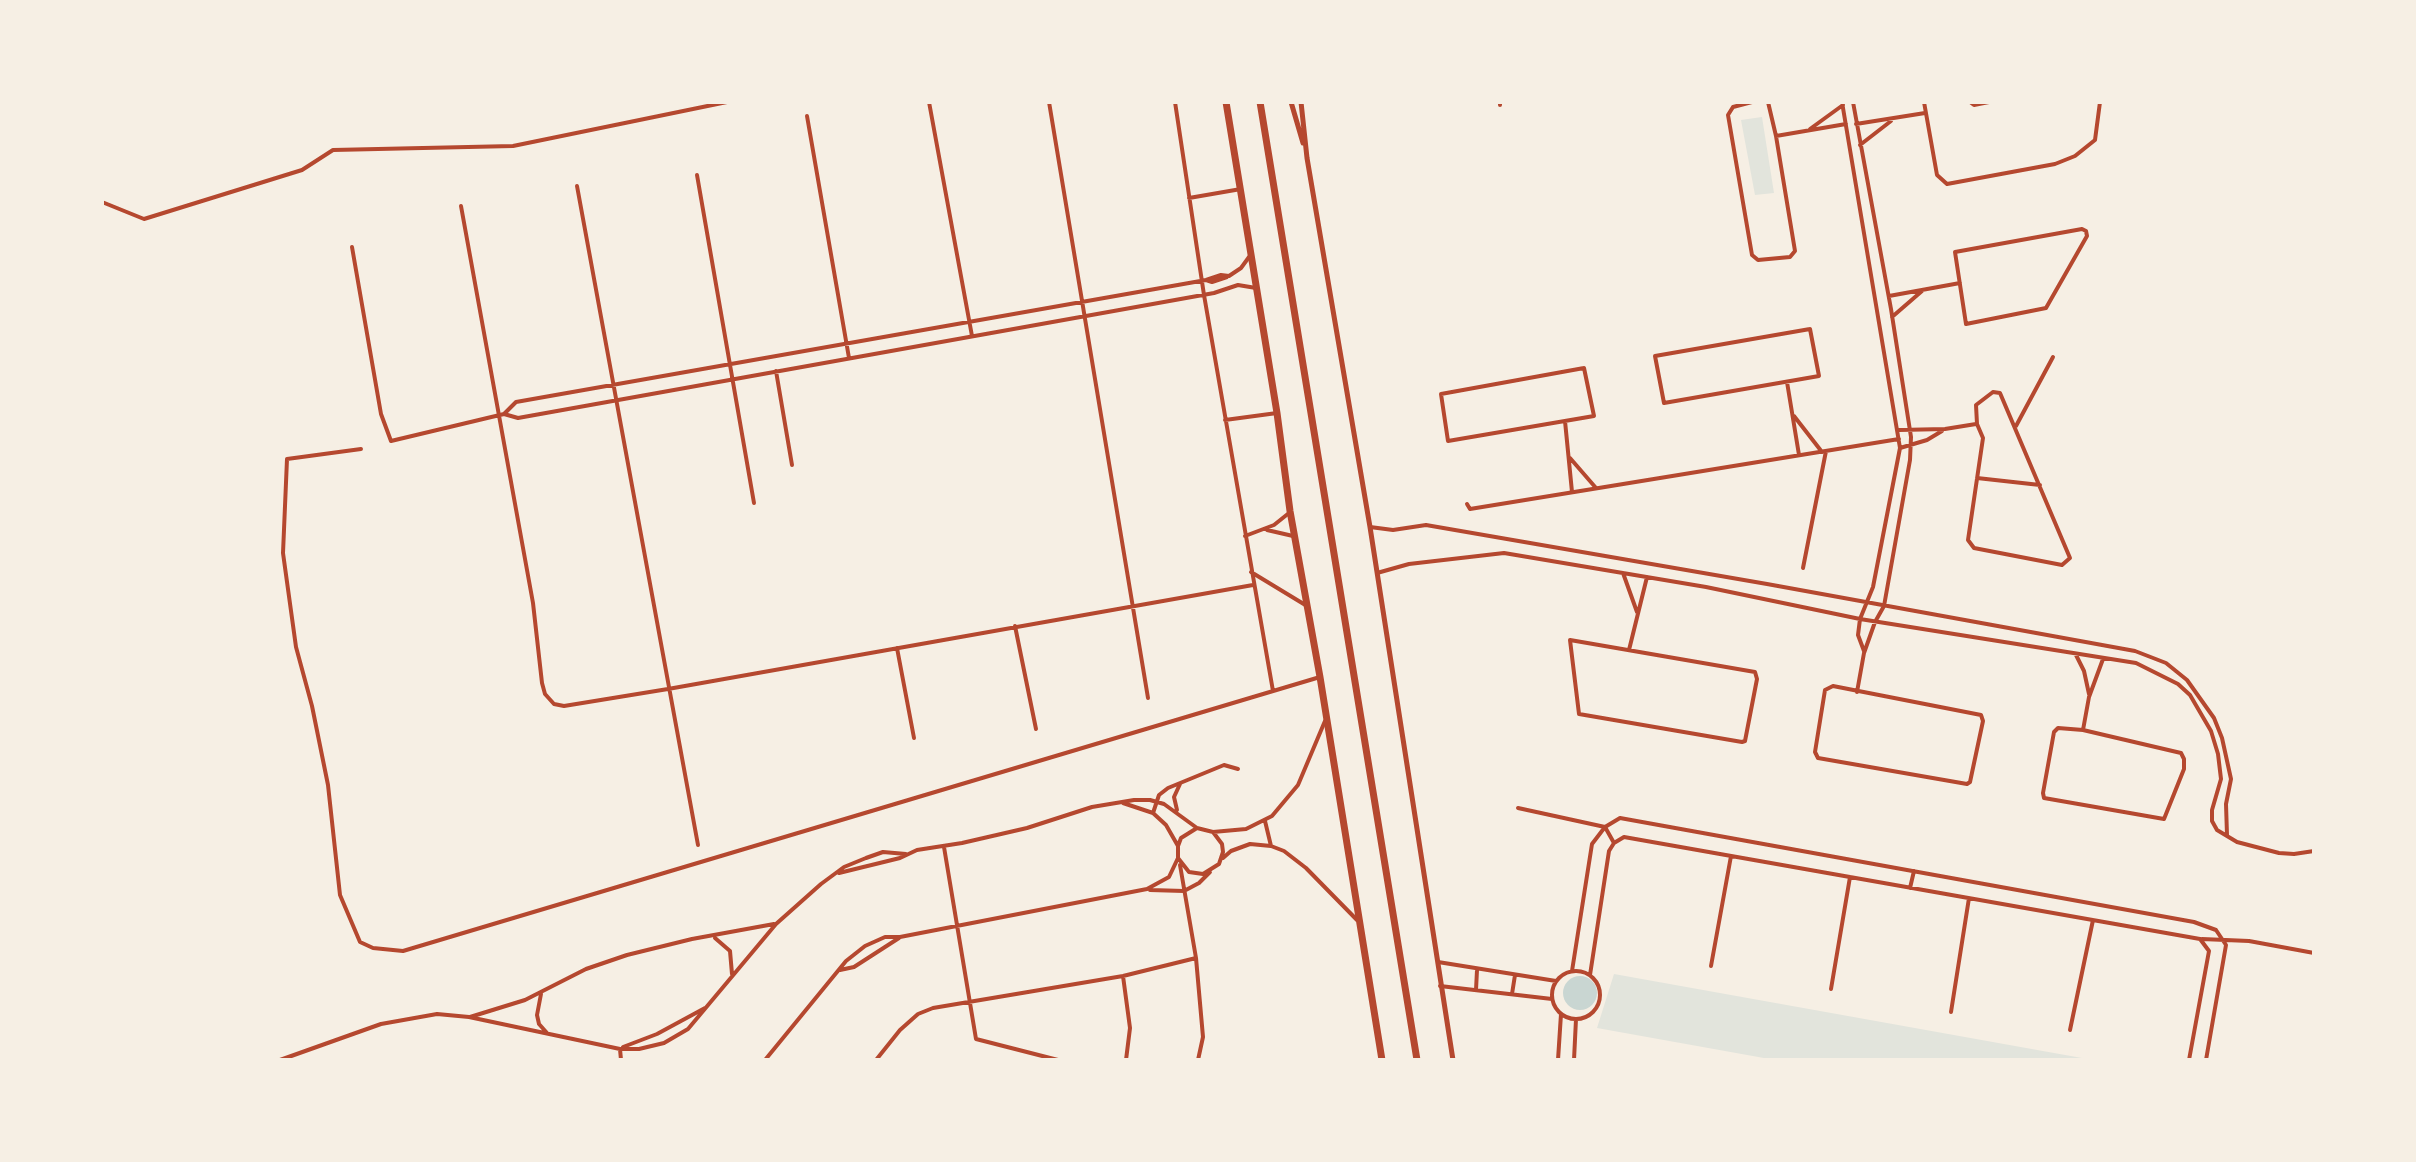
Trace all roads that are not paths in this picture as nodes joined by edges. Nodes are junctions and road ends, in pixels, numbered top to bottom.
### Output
1 (727, 102) edge
2 (929, 102) edge
3 (1049, 102) edge
4 (1175, 102) edge
5 (1226, 102) edge
6 (1260, 102) edge
7 (1291, 102) edge
8 (1301, 102) edge
9 (1752, 102) edge
10 (1768, 102) edge
11 (1853, 102) edge
12 (1924, 102) edge
13 (1970, 102) edge
14 (1989, 102) edge
15 (2100, 102) edge
16 (1843, 104) edge
17 (1925, 113) junction
18 (807, 116) dead end
19 (1893, 120) junction
20 (1846, 124) junction
21 (1855, 124) junction
22 (1808, 131) junction
23 (1776, 136) junction
24 (1860, 146) junction
25 (1307, 158) junction
26 (697, 175) dead end
27 (577, 186) dead end
28 (1241, 189) junction
29 (1189, 198) junction
30 (102, 202) edge
31 (461, 206) dead end
32 (352, 247) dead end
33 (1880, 251) junction
34 (1252, 252) junction
35 (1869, 253) junction
36 (1204, 280) junction
37 (1960, 283) junction
38 (1258, 288) junction
39 (1924, 290) junction
40 (1204, 295) junction
41 (1889, 296) junction
42 (1084, 301) junction
43 (1086, 316) junction
44 (1892, 317) junction
45 (970, 321) junction
46 (973, 336) junction
47 (846, 343) junction
48 (2053, 357) dead end
49 (849, 358) junction
50 (731, 364) junction
51 (776, 371) junction
52 (734, 379) junction
53 (1787, 382) junction
54 (614, 384) junction
55 (617, 400) junction
56 (1277, 413) junction
57 (1793, 413) junction
58 (501, 414) junction
59 (1225, 420) junction
60 (1565, 421) junction
61 (1977, 424) junction
62 (2016, 427) junction
63 (1910, 428) junction
64 (1945, 429) junction
65 (1899, 430) junction
66 (1900, 439) junction
67 (1911, 445) junction
68 (1900, 448) junction
69 (361, 449) dead end
70 (1824, 452) junction
71 (1799, 455) junction
72 (1569, 456) junction
73 (792, 465) dead end
74 (1977, 478) junction
75 (2040, 485) junction
76 (1596, 488) junction
77 (1572, 492) junction
78 (754, 503) dead end
79 (1467, 504) dead end
80 (1290, 511) junction
81 (1370, 527) junction
82 (1264, 529) junction
83 (1245, 536) junction
84 (1296, 538) junction
85 (1668, 567) junction
86 (1803, 568) dead end
87 (1251, 572) junction
88 (1377, 573) junction
89 (1623, 573) junction
90 (1647, 577) junction
91 (1666, 580) junction
92 (1253, 585) junction
93 (1866, 602) junction
94 (1132, 605) junction
95 (1884, 606) junction
96 (1307, 607) junction
97 (1638, 615) junction
98 (1860, 619) junction
99 (1875, 622) junction
100 (1015, 626) junction
101 (2035, 634) junction
102 (2032, 647) junction
103 (897, 648) junction
104 (1629, 650) junction
105 (2135, 651) junction
106 (1864, 653) junction
107 (2076, 655) junction
108 (2103, 659) junction
109 (2136, 663) junction
110 (1320, 677) junction
111 (668, 689) junction
112 (1273, 691) junction
113 (1857, 692) junction
114 (2089, 697) junction
115 (1148, 698) dead end
116 (1327, 716) junction
117 (1036, 729) dead end
118 (2083, 730) junction
119 (914, 738) dead end
120 (1238, 769) dead end
121 (2231, 781) junction
122 (1182, 782) junction
123 (2220, 785) junction
124 (1156, 801) junction
125 (1121, 803) junction
126 (1518, 808) dead end
127 (2212, 810) junction
128 (1178, 812) junction
129 (2226, 812) junction
130 (1153, 813) junction
131 (1265, 821) junction
132 (1605, 827) junction
133 (1197, 828) junction
134 (1213, 832) junction
135 (2227, 835) junction
136 (1614, 843) junction
137 (698, 845) dead end
138 (1178, 846) junction
139 (1271, 846) junction
140 (944, 847) junction
141 (2314, 851) edge
142 (906, 854) junction
143 (1731, 856) junction
144 (1222, 859) junction
145 (1179, 860) junction
146 (1914, 871) junction
147 (1210, 872) junction
148 (836, 874) junction
149 (1850, 877) junction
150 (1910, 888) junction
151 (1147, 889) junction
152 (1184, 891) junction
153 (1969, 898) junction
154 (2093, 920) junction
155 (1359, 921) junction
156 (776, 924) junction
157 (955, 925) junction
158 (713, 937) junction
159 (900, 937) junction
160 (2223, 938) junction
161 (2200, 939) junction
162 (2314, 953) edge
163 (1196, 958) junction
164 (1438, 962) junction
165 (1711, 966) dead end
166 (840, 970) junction
167 (1477, 970) junction
168 (1572, 971) junction
169 (732, 975) junction
170 (1515, 975) junction
171 (1590, 975) junction
172 (1123, 976) junction
173 (1556, 981) junction
174 (1440, 986) junction
175 (1831, 989) dead end
176 (1476, 990) junction
177 (542, 992) junction
178 (1512, 994) junction
179 (1552, 999) junction
180 (969, 1002) junction
181 (707, 1007) junction
182 (1951, 1012) dead end
183 (1561, 1014) junction
184 (469, 1017) junction
185 (1576, 1019) junction
186 (2070, 1030) dead end
187 (547, 1033) junction
188 (886, 1047) junction
189 (620, 1049) junction
190 (764, 1059) edge
191 (280, 1060) edge
192 (621, 1060) edge
193 (876, 1060) edge
194 (883, 1060) edge
195 (1058, 1060) edge
196 (1126, 1060) edge
197 (1198, 1060) edge
198 (1382, 1060) edge
199 (1417, 1060) edge
200 (1453, 1060) edge
201 (1558, 1060) edge
202 (1574, 1060) edge
203 (2189, 1060) edge
204 (2206, 1060) edge

1 - 30 street
2 - 45 street
3 - 42 street
4 - 29 street
5 - 28 highway
6 - 199 highway
7 - 25 street
8 - 25 street
9 - 23 street
10 - 23 street
11 - 21 street
12 - 17 street
13 - 14 street
15 - 17 street
16 - 20 street
16 - 22 street
17 - 19 street
18 - 47 street
19 - 21 street
19 - 24 street
20 - 22 street
20 - 35 street
21 - 24 street
22 - 23 street
24 - 33 street
25 - 81 street
26 - 50 street
27 - 54 street
28 - 29 street
28 - 34 highway
29 - 36 street
31 - 58 street
32 - 58 street
33 - 35 street
33 - 41 street
34 - 36 street
34 - 38 highway
35 - 65 street
36 - 40 street
36 - 42 street
37 - 37 street
37 - 39 street
38 - 40 street
38 - 56 highway
39 - 41 street
39 - 44 street
40 - 43 street
40 - 59 street
41 - 44 street
42 - 43 street
42 - 45 street
43 - 46 street
43 - 94 street
44 - 63 street
45 - 46 street
45 - 47 street
46 - 49 street
47 - 49 street
47 - 50 street
48 - 62 street
49 - 51 street
50 - 52 street
50 - 54 street
51 - 52 street
51 - 73 street
52 - 55 street
52 - 78 street
53 - 53 street
53 - 57 street
54 - 55 street
54 - 58 street
55 - 58 street
55 - 111 street
56 - 59 street
56 - 80 highway
57 - 70 street
57 - 71 street
58 - 111 street
59 - 83 street
60 - 60 street
60 - 72 street
61 - 62 street
61 - 64 street
61 - 74 street
62 - 75 street
63 - 64 street
63 - 65 street
63 - 67 street
64 - 67 street
65 - 66 street
66 - 68 street
66 - 70 street
67 - 68 street
67 - 95 street
68 - 93 street
69 - 112 street
70 - 71 street
70 - 86 street
71 - 76 street
72 - 76 street
72 - 77 street
74 - 75 street
74 - 75 street
76 - 77 street
77 - 79 street
80 - 82 street
80 - 84 highway
81 - 85 street
81 - 88 street
82 - 83 street
82 - 84 street
83 - 87 street
84 - 96 highway
85 - 91 street
85 - 93 street
87 - 92 street
87 - 96 street
88 - 89 street
88 - 164 street
89 - 90 street
89 - 97 street
90 - 91 street
90 - 97 street
91 - 98 street
92 - 94 street
92 - 112 street
93 - 95 street
93 - 98 street
94 - 100 street
94 - 115 street
95 - 99 street
95 - 101 street
96 - 110 highway
97 - 104 street
98 - 99 street
98 - 106 street
99 - 102 street
99 - 106 street
100 - 103 street
100 - 117 street
101 - 102 street
101 - 105 street
102 - 107 street
103 - 111 street
103 - 119 street
104 - 104 street
105 - 109 street
105 - 121 street
106 - 113 street
107 - 108 street
107 - 114 street
108 - 109 street
108 - 114 street
109 - 123 street
110 - 112 street
110 - 116 highway
111 - 137 street
113 - 113 street
114 - 118 street
116 - 131 street
116 - 155 highway
118 - 118 street
120 - 122 street
121 - 123 street
121 - 129 street
122 - 124 street
122 - 128 street
123 - 127 street
124 - 125 street
124 - 128 street
124 - 130 street
125 - 130 street
125 - 140 street
126 - 132 street
127 - 129 street
127 - 135 street
128 - 133 street
129 - 135 street
130 - 138 street
131 - 134 street
131 - 139 street
132 - 136 street
132 - 146 street
132 - 168 street
133 - 134 street
133 - 138 street
134 - 144 street
135 - 141 street
136 - 143 street
136 - 171 street
138 - 145 street
139 - 144 street
139 - 155 street
140 - 142 street
140 - 157 street
142 - 148 street
142 - 148 street
143 - 149 street
143 - 165 street
144 - 147 street
145 - 147 street
145 - 151 street
145 - 152 street
146 - 150 street
146 - 160 street
147 - 152 street
148 - 156 street
149 - 150 street
149 - 175 street
150 - 153 street
151 - 152 street
151 - 157 street
152 - 163 street
153 - 154 street
153 - 182 street
154 - 161 street
154 - 186 street
155 - 198 highway
156 - 158 street
156 - 169 street
157 - 159 street
157 - 180 street
158 - 169 street
158 - 177 street
159 - 166 street
159 - 166 street
160 - 161 street
160 - 162 street
160 - 204 street
161 - 203 street
163 - 172 street
163 - 197 street
164 - 167 street
164 - 174 street
166 - 190 street
167 - 170 street
167 - 176 street
168 - 171 street
168 - 173 street
169 - 181 street
170 - 173 street
170 - 178 street
171 - 185 street
172 - 180 street
172 - 196 street
173 - 179 street
174 - 176 street
174 - 200 street
176 - 178 street
177 - 184 street
177 - 187 street
178 - 179 street
179 - 183 street
180 - 188 street
180 - 195 street
181 - 189 street
181 - 189 street
183 - 185 street
183 - 201 street
184 - 187 street
184 - 191 street
185 - 202 street
187 - 189 street
188 - 193 street
188 - 194 street
189 - 192 street

